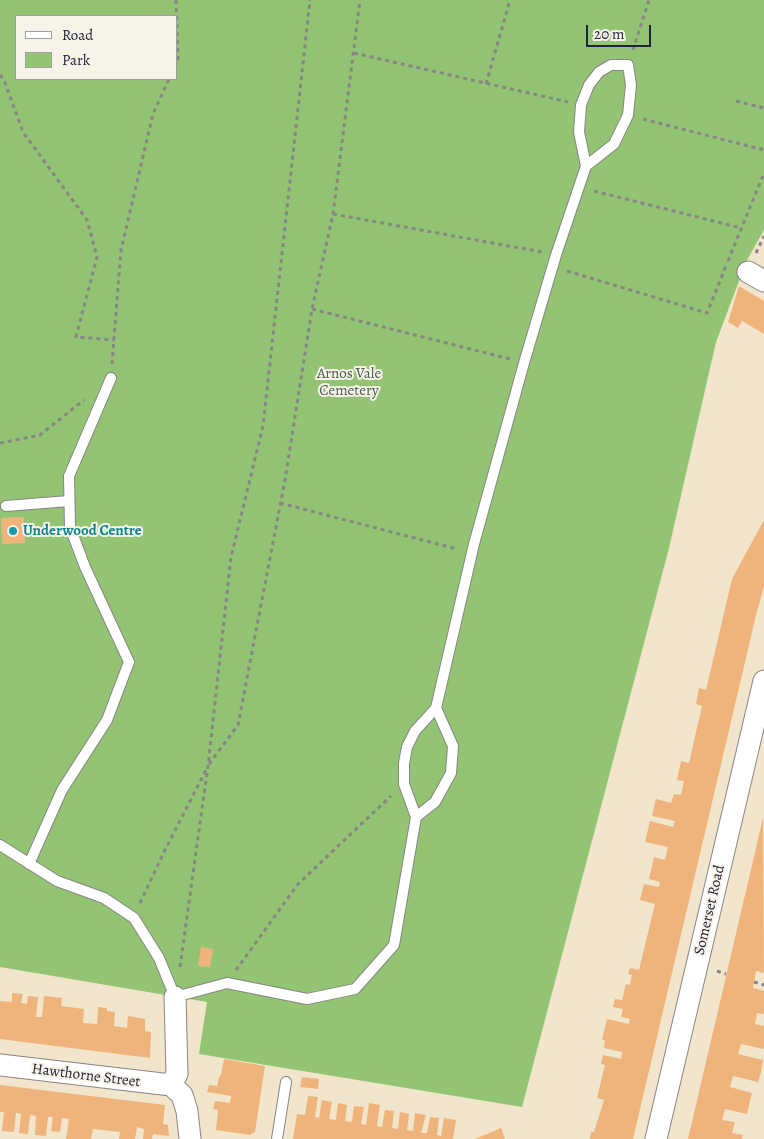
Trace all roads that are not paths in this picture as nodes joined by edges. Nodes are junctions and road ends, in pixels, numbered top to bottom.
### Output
1 (586, 166) junction
2 (111, 378) road end
3 (70, 501) junction
4 (6, 506) dead end
5 (764, 681) edge
6 (436, 708) junction
7 (416, 817) junction
8 (0, 845) edge
9 (29, 864) junction
10 (175, 997) junction
11 (0, 1066) edge
12 (286, 1082) dead end
13 (171, 1086) junction
14 (190, 1139) edge
15 (277, 1139) edge
16 (656, 1139) edge

1 - 1 lane
1 - 6 lane
2 - 3 lane
3 - 4 lane
3 - 9 lane
5 - 16 street, Somerset Road
6 - 7 lane
6 - 7 lane
7 - 10 lane
8 - 9 lane
9 - 10 lane
10 - 13 street
11 - 13 street, Hawthorne Street
12 - 15 lane
13 - 14 street

